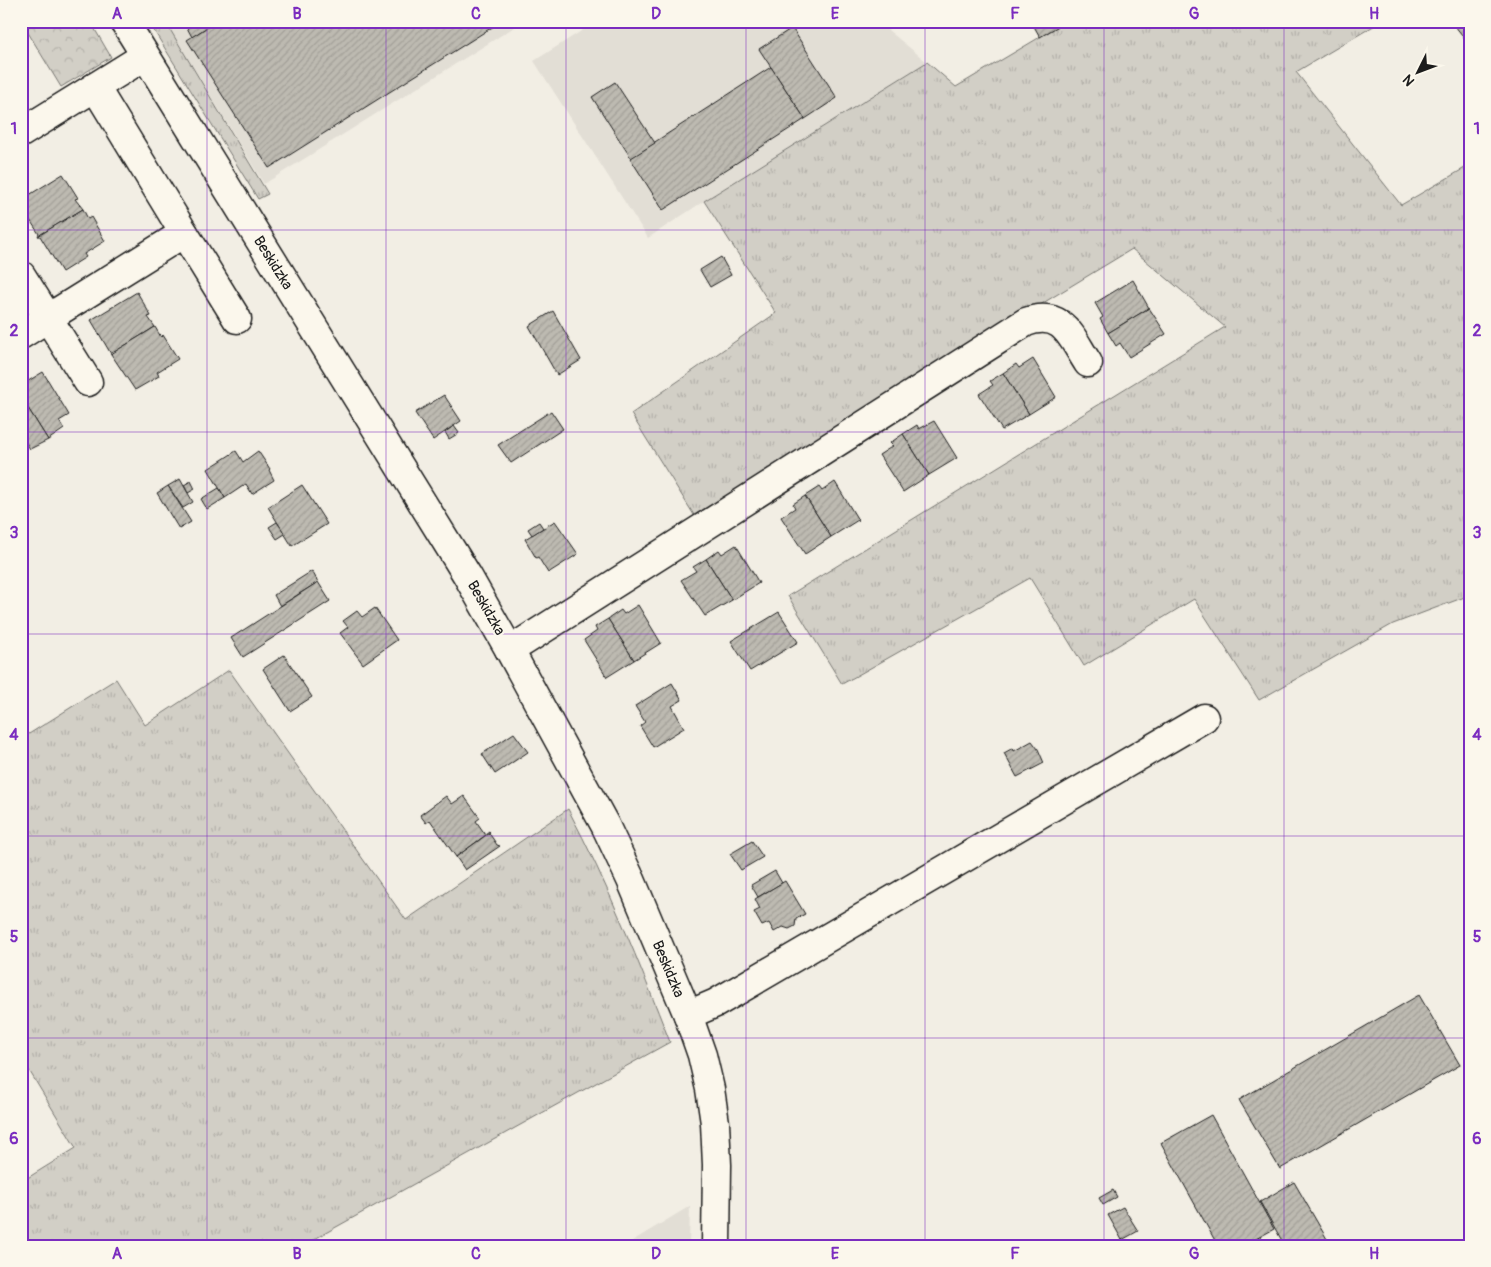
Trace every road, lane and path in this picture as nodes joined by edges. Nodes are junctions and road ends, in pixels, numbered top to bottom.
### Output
1 (124, 21) edge
2 (145, 56) junction
3 (95, 86) junction
4 (21, 133) edge
5 (184, 233) junction
6 (21, 275) edge
7 (48, 318) junction
8 (237, 319) dead end
9 (21, 335) edge
10 (1088, 363) dead end
11 (88, 382) dead end
12 (509, 649) junction
13 (1204, 718) dead end
14 (688, 1015) junction
15 (716, 1246) edge

1 - 2 street, Beskidzka
2 - 3 street
2 - 12 street, Beskidzka
3 - 4 street
3 - 5 street
5 - 7 street
5 - 8 street
6 - 7 street
7 - 9 street
7 - 11 street
10 - 12 street
12 - 14 street, Beskidzka
13 - 14 street
14 - 15 street, Beskidzka

